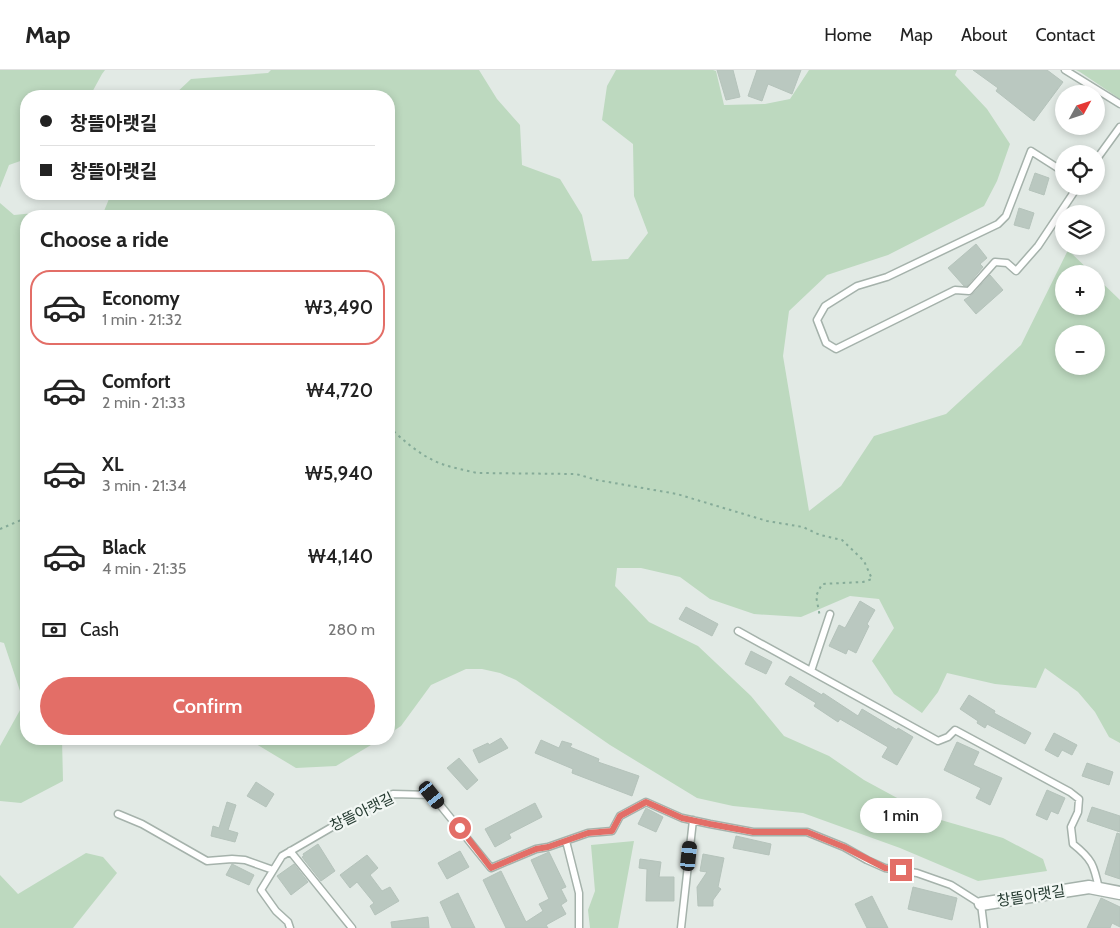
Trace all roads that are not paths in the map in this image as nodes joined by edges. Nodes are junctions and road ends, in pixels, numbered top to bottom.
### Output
1 (1065, 70) edge
2 (1120, 104) edge
3 (1119, 129) edge
4 (1120, 139) edge
5 (1105, 148) edge
6 (1055, 166) edge
7 (1072, 195) edge
8 (830, 614) dead end
9 (738, 631) dead end
10 (811, 671) junction
11 (118, 814) dead end
12 (693, 820) junction
13 (566, 841) junction
14 (290, 851) junction
15 (273, 870) junction
16 (1099, 889) junction
17 (1120, 893) edge
18 (981, 904) junction
19 (290, 928) edge
20 (352, 928) edge
21 (579, 928) edge
22 (681, 928) edge
23 (984, 928) edge

1 - 2 lane
3 - 4 lane
3 - 5 lane
6 - 7 lane
8 - 10 lane
9 - 10 lane
10 - 16 lane
11 - 15 lane
12 - 13 lane, 창뜰아랫길
12 - 18 lane, 창뜰아랫길
12 - 22 lane
13 - 14 lane, 창뜰아랫길
13 - 21 lane
14 - 15 lane, 창뜰아랫길
14 - 20 lane
15 - 19 lane, 창뜰아랫길
16 - 17 street, 창뜰아랫길
16 - 18 street, 창뜰아랫길
18 - 23 lane

